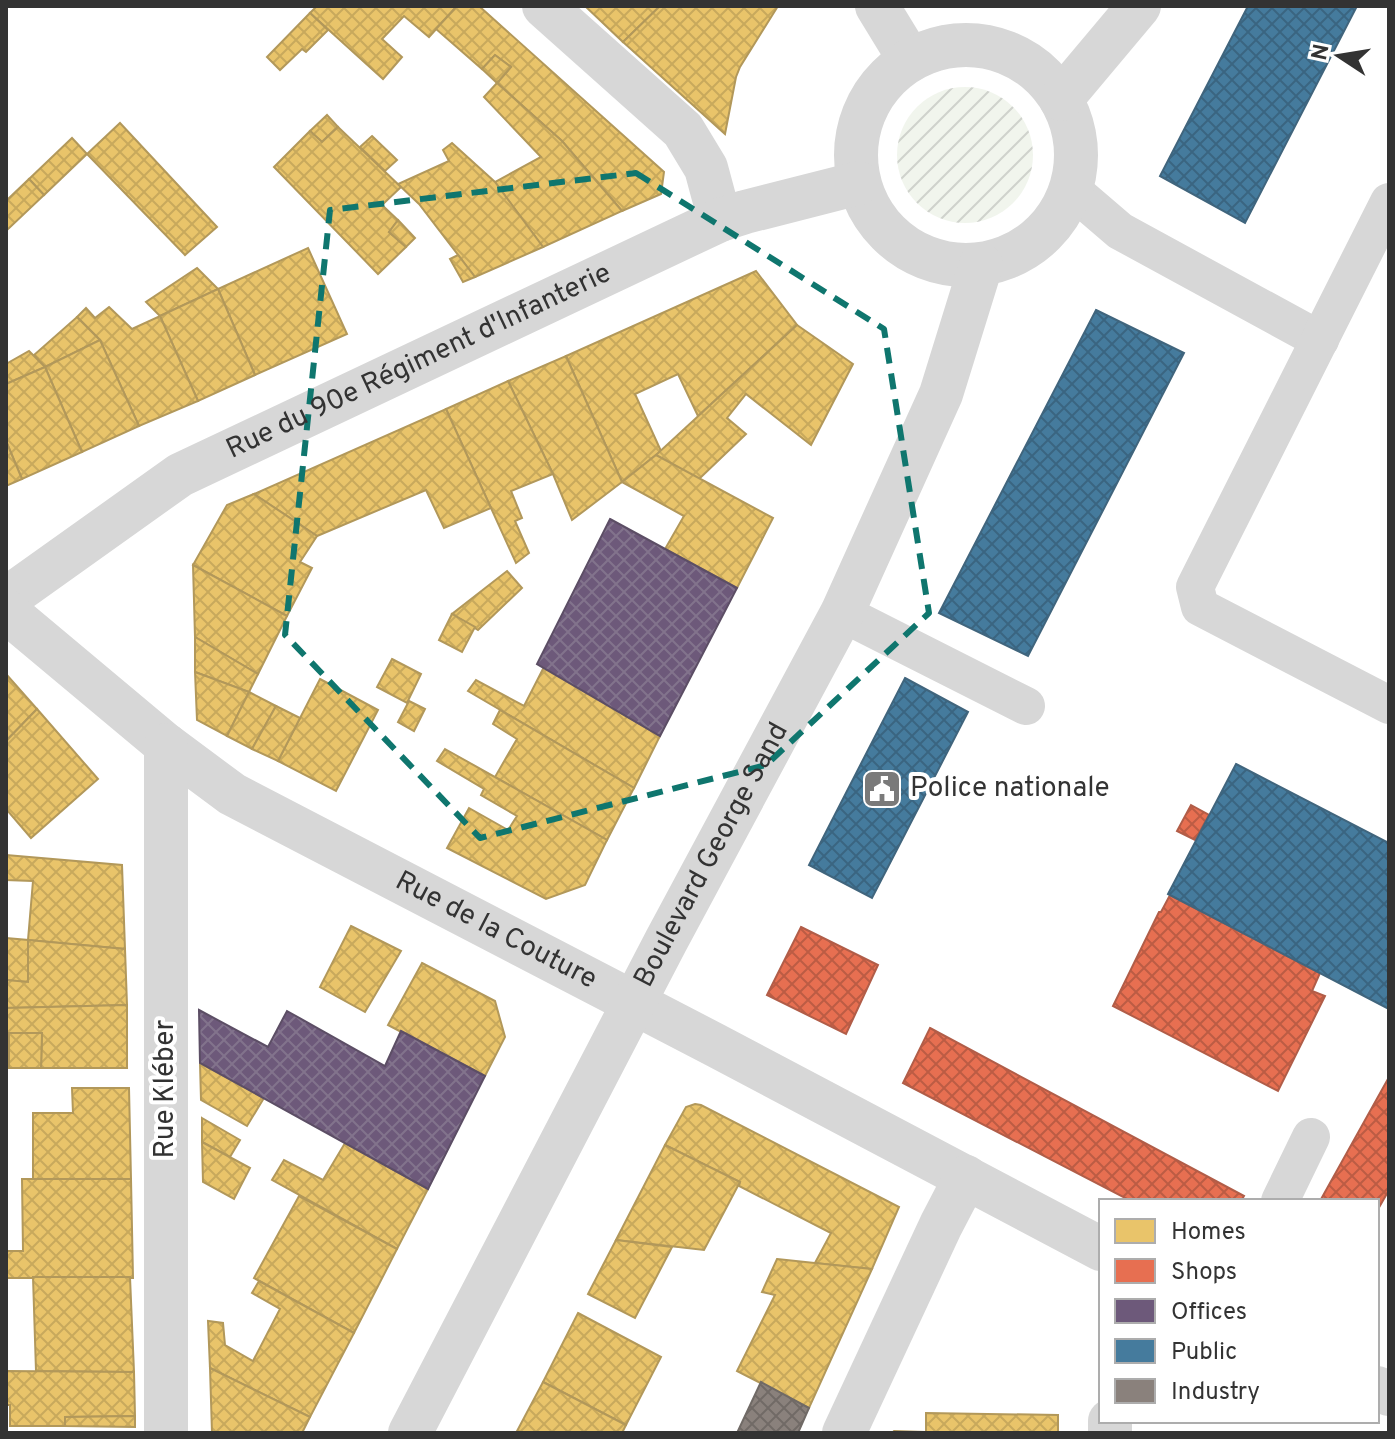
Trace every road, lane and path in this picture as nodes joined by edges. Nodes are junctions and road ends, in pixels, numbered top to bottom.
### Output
1 (544, 6) edge
2 (877, 6) edge
3 (1139, 6) edge
4 (910, 60) junction
5 (1061, 99) junction
6 (859, 183) junction
7 (1071, 189) junction
8 (1389, 202) edge
9 (720, 220) junction
10 (981, 265) junction
11 (1320, 340) junction
12 (6, 599) edge
13 (6, 611) edge
14 (842, 613) junction
15 (1389, 705) edge
16 (1026, 706) dead end
17 (166, 745) junction
18 (635, 1003) junction
19 (1311, 1137) dead end
20 (966, 1177) junction
21 (1281, 1199) edge
22 (1099, 1248) edge
23 (166, 1433) edge
24 (410, 1433) edge
25 (844, 1433) edge

1 - 9 street
2 - 4 street
3 - 5 street
4 - 5 street
4 - 6 street
5 - 7 street
6 - 9 street, Rue du 90e Régiment d'Infanterie
6 - 10 street
7 - 10 street
7 - 11 lane
8 - 11 lane
9 - 12 street, Rue du 90e Régiment d'Infanterie
10 - 14 street, Boulevard George Sand
11 - 15 lane
13 - 17 street, Rue de la Couture
14 - 16 lane
14 - 18 street, Boulevard George Sand
17 - 18 street, Rue de la Couture
17 - 23 street, Rue Kléber
18 - 20 street, Rue de la Couture
18 - 24 street, Boulevard George Sand
19 - 21 lane
20 - 22 street, Rue de la Couture
20 - 25 street

